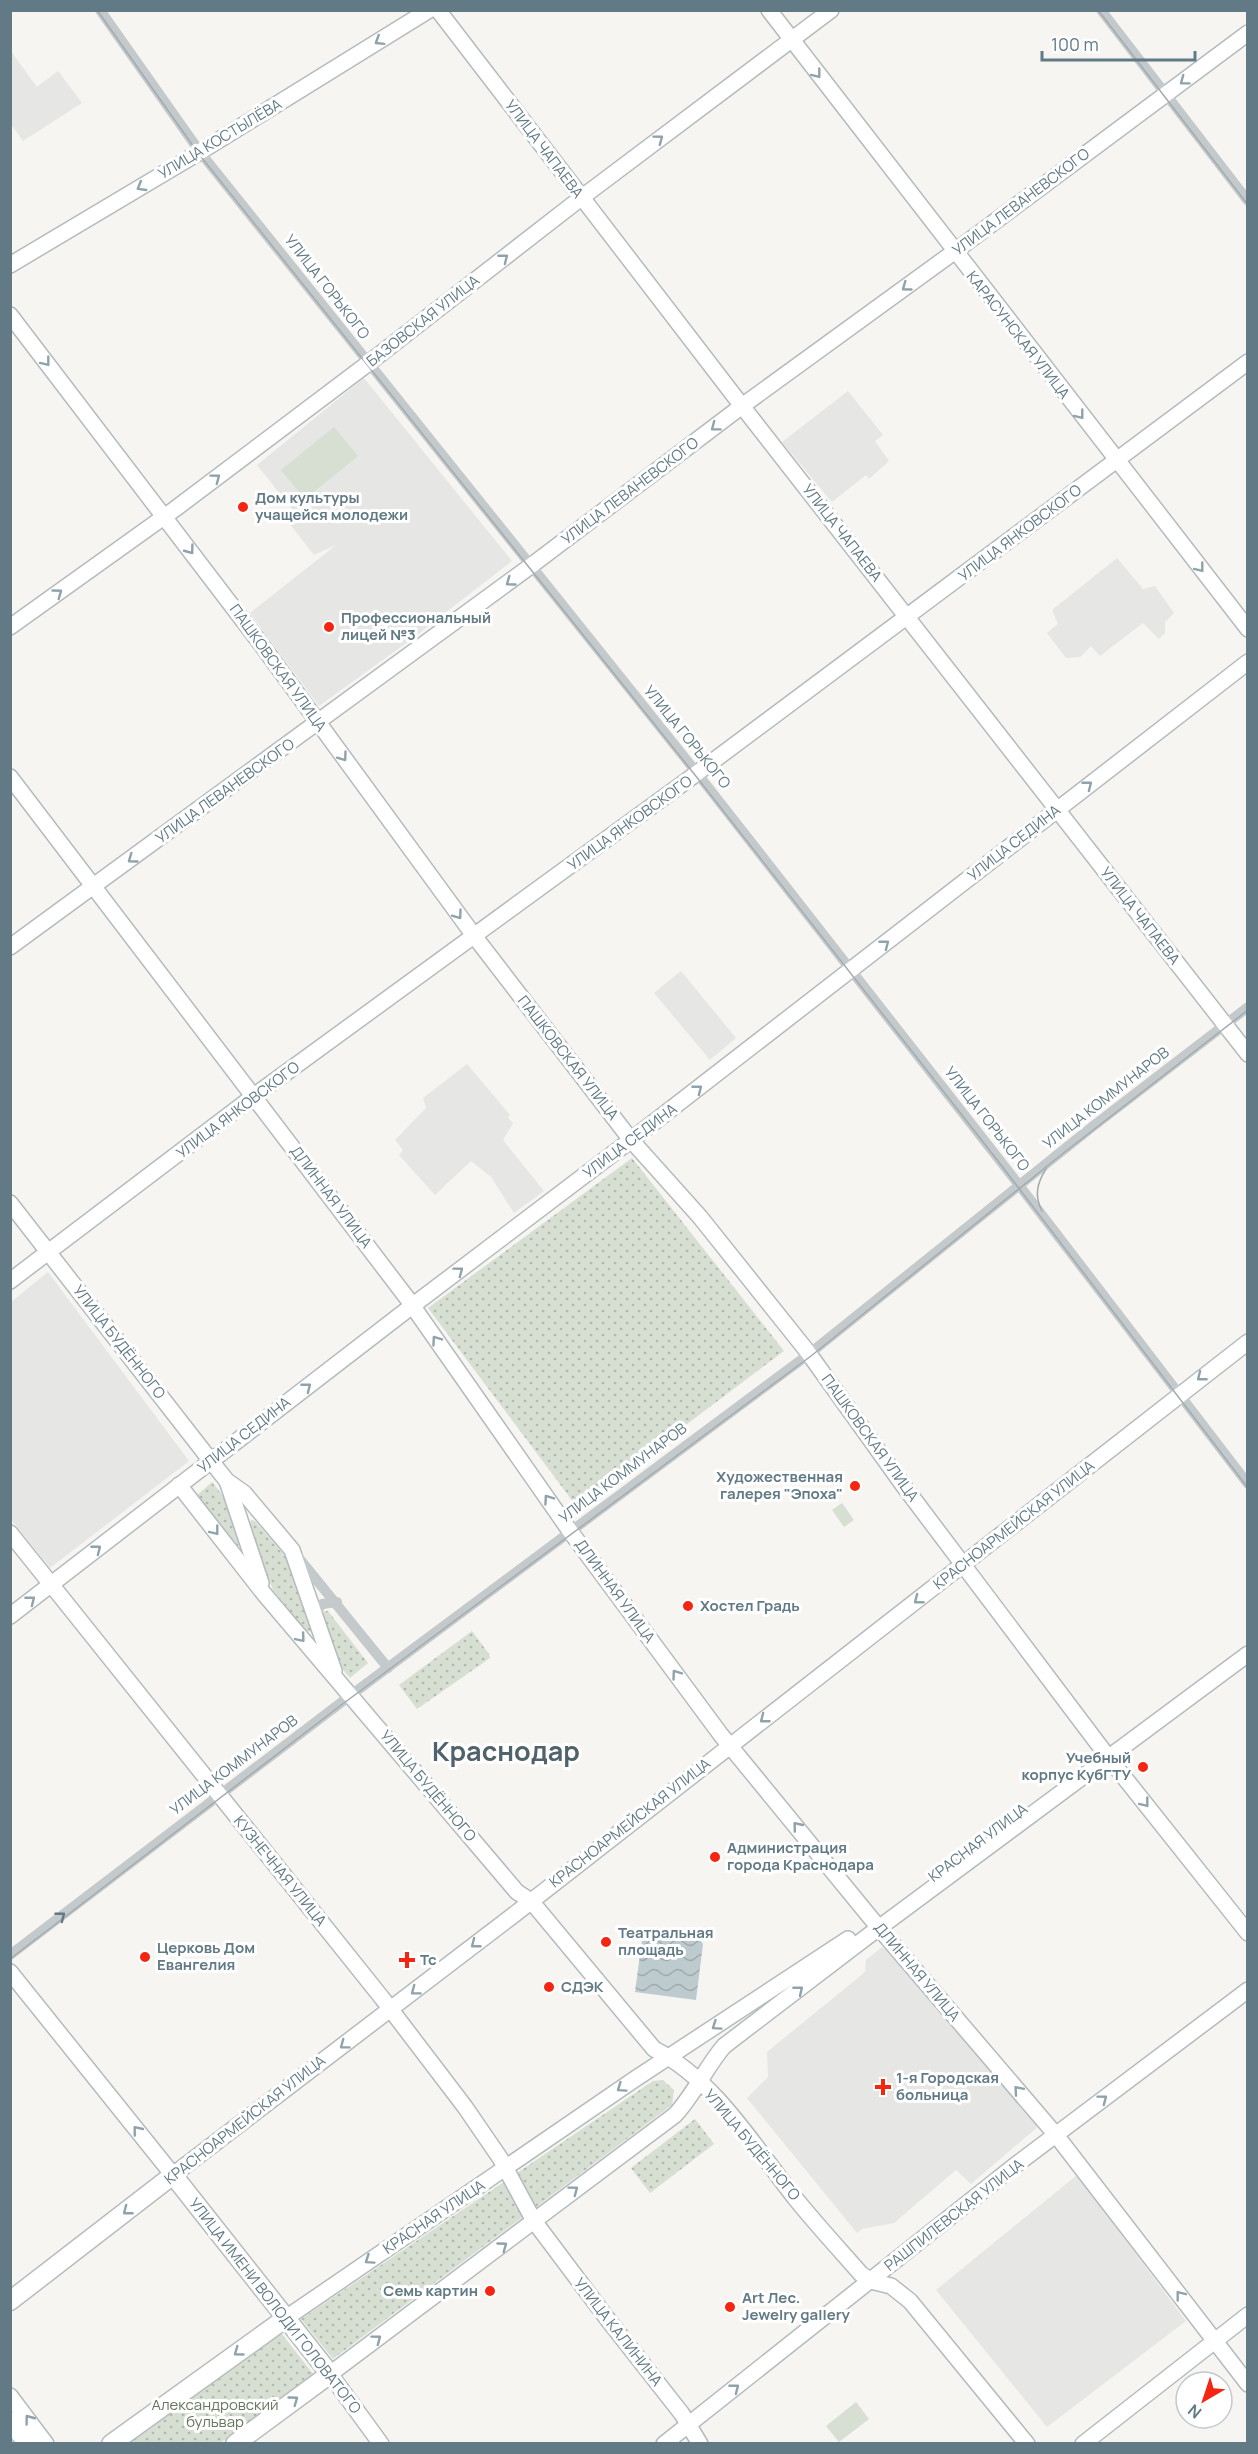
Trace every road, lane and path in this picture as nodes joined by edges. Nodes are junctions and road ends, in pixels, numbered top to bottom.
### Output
1 (100, 10) edge
2 (429, 10) edge
3 (438, 10) edge
4 (769, 10) edge
5 (831, 10) edge
6 (1101, 10) edge
7 (1248, 33) edge
8 (792, 41) junction
9 (1165, 95) junction
10 (200, 152) junction
11 (581, 198) junction
12 (1248, 201) edge
13 (954, 252) junction
14 (10, 265) edge
15 (10, 315) edge
16 (1248, 362) edge
17 (368, 364) junction
18 (742, 406) junction
19 (1116, 461) junction
20 (165, 516) junction
21 (531, 567) junction
22 (908, 617) junction
23 (10, 627) edge
24 (1248, 629) edge
25 (1248, 662) edge
26 (318, 722) junction
27 (697, 773) junction
28 (10, 777) edge
29 (1057, 809) junction
30 (93, 887) junction
31 (475, 937) junction
32 (10, 947) edge
33 (851, 970) junction
34 (1248, 1007) edge
35 (1225, 1024) junction
36 (1248, 1054) edge
37 (254, 1096) junction
38 (631, 1140) junction
39 (1019, 1185) junction
40 (10, 1203) edge
41 (49, 1251) junction
42 (10, 1281) edge
43 (412, 1306) junction
44 (1248, 1342) edge
45 (809, 1354) junction
46 (1179, 1394) junction
47 (211, 1461) junction
48 (227, 1481) junction
49 (1248, 1484) edge
50 (179, 1485) junction
51 (570, 1531) junction
52 (10, 1533) edge
53 (292, 1550) junction
54 (964, 1564) junction
55 (51, 1585) junction
56 (265, 1595) junction
57 (337, 1602) junction
58 (315, 1614) junction
59 (10, 1616) edge
60 (1248, 1642) edge
61 (1248, 1654) edge
62 (388, 1668) junction
63 (336, 1680) junction
64 (350, 1696) junction
65 (730, 1745) junction
66 (1106, 1753) junction
67 (219, 1795) junction
68 (531, 1901) junction
69 (876, 1924) junction
70 (1248, 1933) edge
71 (10, 1955) edge
72 (10, 1972) edge
73 (1248, 1990) edge
74 (762, 1995) junction
75 (390, 2009) junction
76 (772, 2011) junction
77 (670, 2057) junction
78 (700, 2083) junction
79 (1056, 2135) junction
80 (505, 2169) junction
81 (173, 2175) junction
82 (534, 2221) junction
83 (871, 2281) junction
84 (10, 2301) edge
85 (1248, 2315) edge
86 (286, 2318) junction
87 (1248, 2326) edge
88 (1218, 2344) junction
89 (330, 2374) junction
90 (1248, 2384) edge
91 (10, 2396) edge
92 (10, 2421) edge
93 (689, 2424) junction
94 (28, 2444) edge
95 (46, 2444) edge
96 (111, 2444) edge
97 (235, 2444) edge
98 (381, 2444) edge
99 (664, 2444) edge
100 (700, 2444) edge
101 (1027, 2444) edge
102 (1083, 2444) edge
103 (1095, 2444) edge

1 - 10 street, УЛИЦА ГОРЬКОГО
2 -> 10 street, УЛИЦА КОСТЫЛЁВА
3 - 11 street, УЛИЦА ЧАПАЕВА
4 - 8 street, КАРАСУНСКАЯ УЛИЦА
5 - 8 street, БАЗОВСКАЯ УЛИЦА
6 - 9 street
7 -> 9 street, УЛИЦА ЛЕВАНЕВСКОГО
11 -> 8 street, БАЗОВСКАЯ УЛИЦА
8 -> 13 street, КАРАСУНСКАЯ УЛИЦА
9 - 12 street
9 - 13 street, УЛИЦА ЛЕВАНЕВСКОГО
10 -> 14 street, УЛИЦА КОСТЫЛЁВА
10 - 17 street, УЛИЦА ГОРЬКОГО
17 -> 11 street, БАЗОВСКАЯ УЛИЦА
11 - 18 street, УЛИЦА ЧАПАЕВА
13 -> 18 street, УЛИЦА ЛЕВАНЕВСКОГО
13 -> 19 street, КАРАСУНСКАЯ УЛИЦА
15 -> 20 street, ПАШКОВСКАЯ УЛИЦА
16 - 19 street, УЛИЦА ЯНКОВСКОГО
20 -> 17 street, БАЗОВСКАЯ УЛИЦА
17 - 21 street, УЛИЦА ГОРЬКОГО
18 -> 21 street, УЛИЦА ЛЕВАНЕВСКОГО
18 - 22 street, УЛИЦА ЧАПАЕВА
19 - 22 street, УЛИЦА ЯНКОВСКОГО
19 -> 24 street, КАРАСУНСКАЯ УЛИЦА
23 -> 20 street, БАЗОВСКАЯ УЛИЦА
20 -> 26 street, ПАШКОВСКАЯ УЛИЦА
21 -> 26 street, УЛИЦА ЛЕВАНЕВСКОГО
21 - 27 street, УЛИЦА ГОРЬКОГО
22 - 27 street, УЛИЦА ЯНКОВСКОГО
22 - 29 street, УЛИЦА ЧАПАЕВА
29 -> 25 street, УЛИЦА СЕДИНА
26 -> 30 street, УЛИЦА ЛЕВАНЕВСКОГО
26 -> 31 street, ПАШКОВСКАЯ УЛИЦА
27 - 31 street, УЛИЦА ЯНКОВСКОГО
27 - 33 street, УЛИЦА ГОРЬКОГО
28 - 30 street, ДЛИННАЯ УЛИЦА
33 -> 29 street, УЛИЦА СЕДИНА
29 - 35 street, УЛИЦА ЧАПАЕВА
30 - 32 street, УЛИЦА ЛЕВАНЕВСКОГО
30 - 37 street, ДЛИННАЯ УЛИЦА
31 - 37 street, УЛИЦА ЯНКОВСКОГО
31 - 38 street, ПАШКОВСКАЯ УЛИЦА
38 -> 33 street, УЛИЦА СЕДИНА
33 - 39 street, УЛИЦА ГОРЬКОГО
34 - 35 street, УЛИЦА КОММУНАРОВ
35 - 36 street, УЛИЦА ЧАПАЕВА
35 - 39 street, УЛИЦА КОММУНАРОВ
37 - 41 street, УЛИЦА ЯНКОВСКОГО
37 - 43 street, ДЛИННАЯ УЛИЦА
43 -> 38 street, УЛИЦА СЕДИНА
38 - 45 street, ПАШКОВСКАЯ УЛИЦА
39 - 45 street, УЛИЦА КОММУНАРОВ
39 - 46 street, УЛИЦА ГОРЬКОГО
40 - 41 street, УЛИЦА БУДЁННОГО
41 - 42 street, УЛИЦА ЯНКОВСКОГО
41 - 47 street, УЛИЦА БУДЁННОГО
47 -> 43 street, УЛИЦА СЕДИНА
51 -> 43 street, ДЛИННАЯ УЛИЦА
44 -> 46 street, КРАСНОАРМЕЙСКАЯ УЛИЦА
45 - 51 street, УЛИЦА КОММУНАРОВ
45 - 54 street, ПАШКОВСКАЯ УЛИЦА
46 - 49 street, УЛИЦА ГОРЬКОГО
46 - 54 street, КРАСНОАРМЕЙСКАЯ УЛИЦА
47 - 48 street, УЛИЦА БУДЁННОГО
47 - 50 street, УЛИЦА СЕДИНА
48 - 53 street, УЛИЦА БУДЁННОГО
48 - 56 street, УЛИЦА БУДЁННОГО
55 -> 50 street, УЛИЦА СЕДИНА
50 -> 56 street, УЛИЦА БУДЁННОГО
51 - 62 street, УЛИЦА КОММУНАРОВ
65 -> 51 street, ДЛИННАЯ УЛИЦА
52 - 55 street, КУЗНЕЧНАЯ УЛИЦА
53 - 57 street, УЛИЦА БУДЁННОГО
53 - 58 street, УЛИЦА БУДЁННОГО
54 -> 65 street, КРАСНОАРМЕЙСКАЯ УЛИЦА
54 - 66 street, ПАШКОВСКАЯ УЛИЦА
59 -> 55 street, УЛИЦА СЕДИНА
55 - 67 street, КУЗНЕЧНАЯ УЛИЦА
56 -> 63 street, УЛИЦА БУДЁННОГО
57 - 58 street
57 - 62 street, УЛИЦА БУДЁННОГО
58 - 63 street, УЛИЦА БУДЁННОГО
60 - 66 street, КРАСНАЯ УЛИЦА
61 - 66 street, КРАСНАЯ УЛИЦА
62 - 64 street, УЛИЦА КОММУНАРОВ
63 - 64 street, УЛИЦА БУДЁННОГО
64 - 67 street, УЛИЦА КОММУНАРОВ
64 - 68 street, УЛИЦА БУДЁННОГО
65 - 68 street, КРАСНОАРМЕЙСКАЯ УЛИЦА
69 -> 65 street, ДЛИННАЯ УЛИЦА
66 - 69 street, КРАСНАЯ УЛИЦА
66 -> 70 street, ПАШКОВСКАЯ УЛИЦА
71 -> 67 street, УЛИЦА КОММУНАРОВ
67 - 75 street, КУЗНЕЧНАЯ УЛИЦА
68 -> 75 street, КРАСНОАРМЕЙСКАЯ УЛИЦА
68 - 77 street, УЛИЦА БУДЁННОГО
69 - 74 street, КРАСНАЯ УЛИЦА
76 -> 69 street, КРАСНАЯ УЛИЦА
79 -> 69 street, ДЛИННАЯ УЛИЦА
81 -> 72 street, УЛИЦА ИМЕНИ ВОЛОДИ ГОЛОВАТОГО
79 -> 73 street, РАШПИЛЕВСКАЯ УЛИЦА
74 - 76 street
74 -> 77 street, КРАСНАЯ УЛИЦА
75 - 80 street, КУЗНЕЧНАЯ УЛИЦА
75 -> 81 street, КРАСНОАРМЕЙСКАЯ УЛИЦА
76 - 78 street, КРАСНАЯ УЛИЦА
77 - 78 street, УЛИЦА БУДЁННОГО
77 -> 80 street, КРАСНАЯ УЛИЦА
82 -> 78 street, КРАСНАЯ УЛИЦА
78 - 83 street, УЛИЦА БУДЁННОГО
79 - 83 street, РАШПИЛЕВСКАЯ УЛИЦА
88 -> 79 street, ДЛИННАЯ УЛИЦА
80 - 82 street, КУЗНЕЧНАЯ УЛИЦА
80 -> 86 street, КРАСНАЯ УЛИЦА
81 -> 84 main road, КРАСНОАРМЕЙСКАЯ УЛИЦА
81 - 86 main road, УЛИЦА ИМЕНИ ВОЛОДИ ГОЛОВАТОГО
89 -> 82 street, КРАСНАЯ УЛИЦА
82 - 93 street, УЛИЦА КАЛИНИНА
93 -> 83 street, РАШПИЛЕВСКАЯ УЛИЦА
83 - 101 street, УЛИЦА БУДЁННОГО
85 - 88 street
86 - 89 main road, УЛИЦА ИМЕНИ ВОЛОДИ ГОЛОВАТОГО
86 -> 96 main road, КРАСНАЯ УЛИЦА
87 - 88 street
88 - 90 street, ДЛИННАЯ УЛИЦА
88 - 102 street
88 - 103 street
97 -> 89 main road, КРАСНАЯ УЛИЦА
89 - 98 street, УЛИЦА ИМЕНИ ВОЛОДИ ГОЛОВАТОГО
95 -> 91 street
92 - 94 main road
93 - 99 street, РАШПИЛЕВСКАЯ УЛИЦА
93 - 100 street, УЛИЦА КАЛИНИНА

